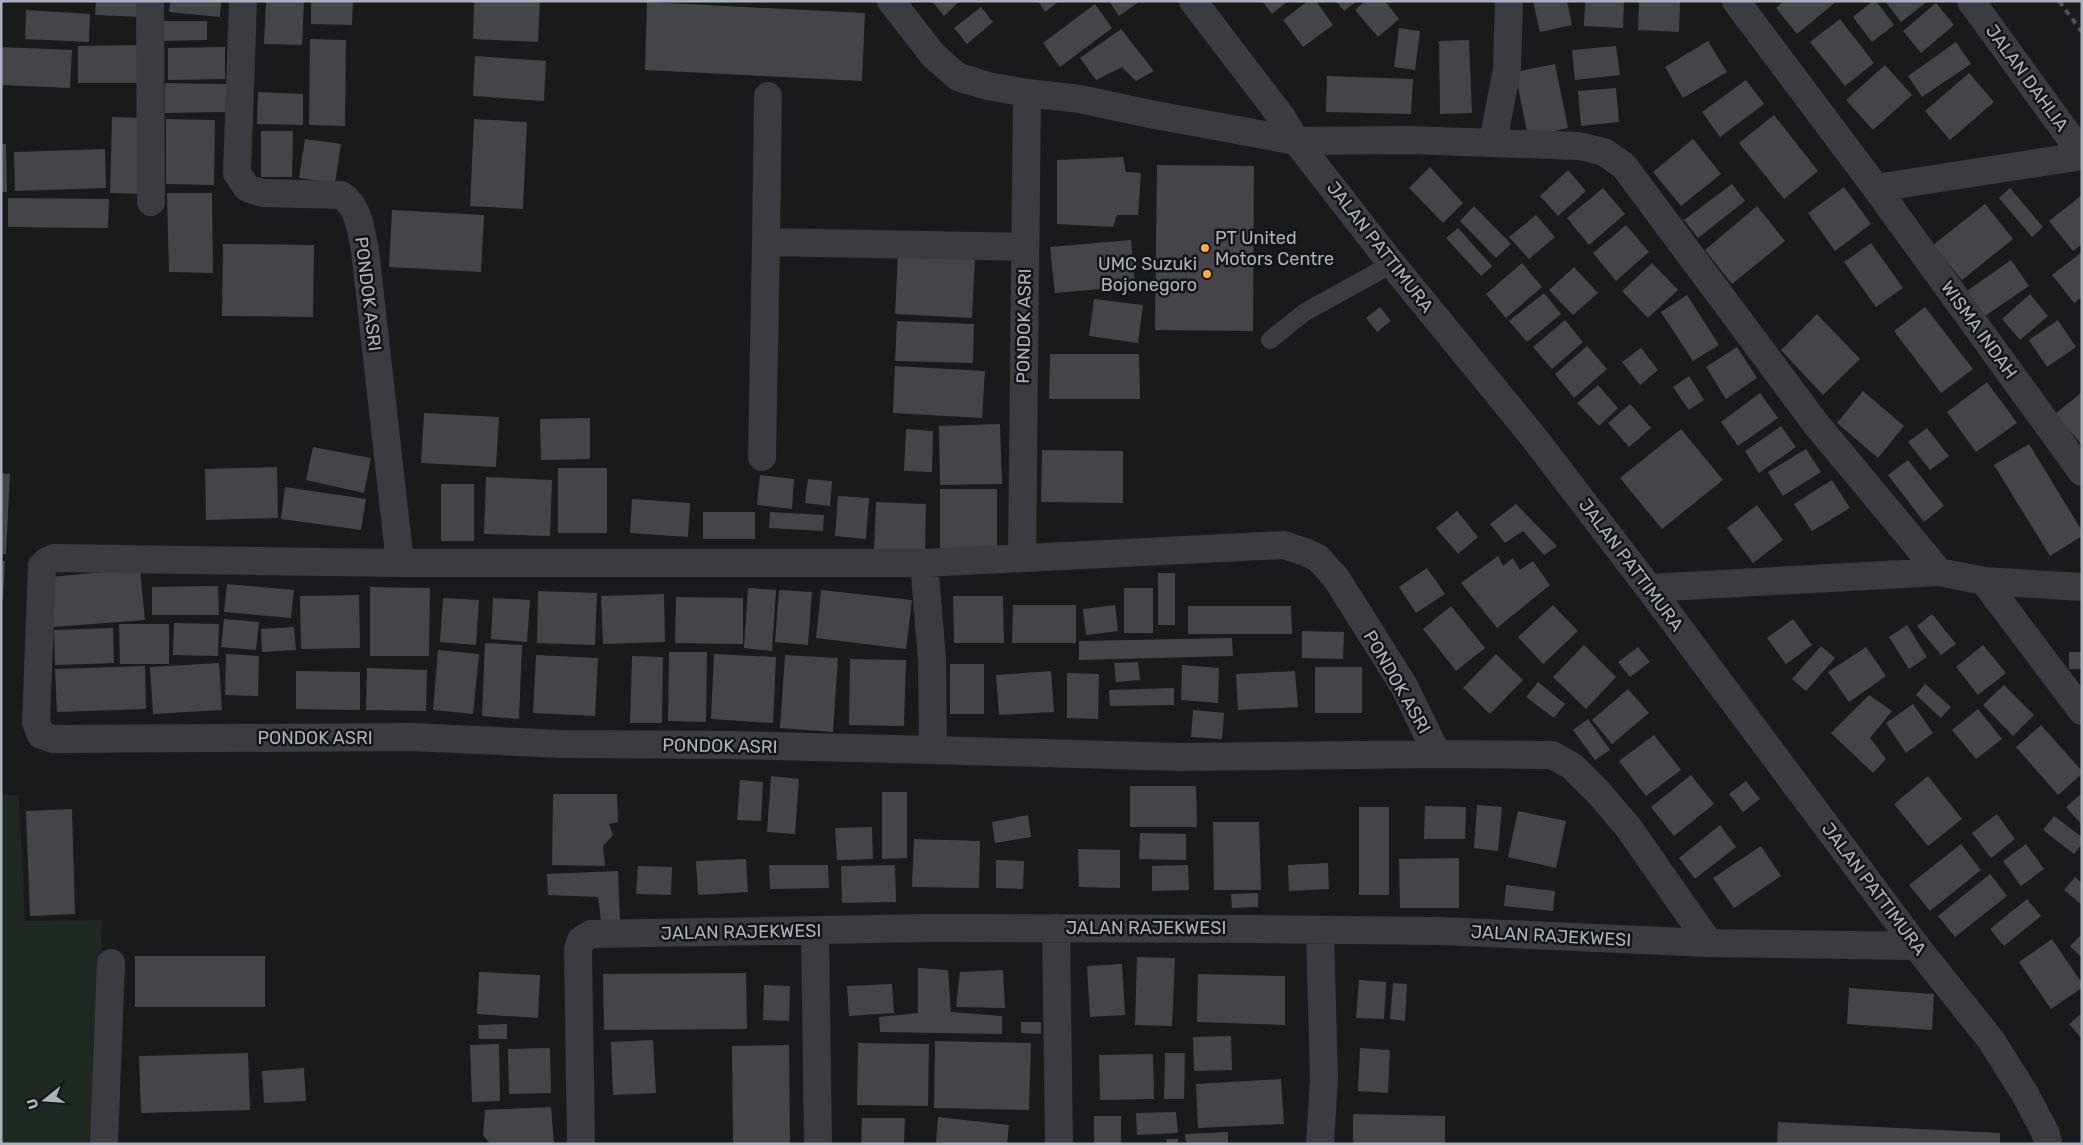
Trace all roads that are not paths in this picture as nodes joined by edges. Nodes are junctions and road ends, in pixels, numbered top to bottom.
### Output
1 (150, 1) edge
2 (243, 1) edge
3 (891, 1) edge
4 (1193, 1) edge
5 (1509, 1) edge
6 (1736, 1) edge
7 (1971, 1) edge
8 (1027, 93) junction
9 (768, 96) dead end
10 (1296, 141) junction
11 (1493, 142) junction
12 (2082, 155) edge
13 (1876, 188) junction
14 (151, 202) dead end
15 (766, 242) junction
16 (1025, 246) junction
17 (1392, 264) junction
18 (1270, 340) dead end
19 (762, 457) dead end
20 (2082, 472) edge
21 (1022, 558) junction
22 (400, 563) junction
23 (924, 563) junction
24 (1939, 572) junction
25 (1984, 581) junction
26 (2082, 587) edge
27 (1649, 588) junction
28 (2082, 711) edge
29 (933, 750) junction
30 (1437, 754) junction
31 (1056, 928) junction
32 (815, 931) junction
33 (1320, 931) junction
34 (1709, 943) junction
35 (1916, 946) junction
36 (111, 963) dead end
37 (104, 1144) edge
38 (581, 1144) edge
39 (818, 1144) edge
40 (1059, 1144) edge
41 (1320, 1144) edge
42 (2048, 1144) edge

1 - 14 street
2 - 22 street, PONDOK ASRI
3 - 8 street
4 - 10 street, JALAN PATTIMURA
5 - 11 street
6 - 13 street, WISMA INDAH
7 - 12 street, JALAN DAHLIA
8 - 10 street
8 - 16 street, PONDOK ASRI
9 - 15 street
10 - 11 street
10 - 17 street, JALAN PATTIMURA
11 - 24 street
12 - 13 street
13 - 20 street, WISMA INDAH
15 - 16 street
15 - 19 street
16 - 21 street, PONDOK ASRI
17 - 18 lane
17 - 27 street, JALAN PATTIMURA
21 - 23 street, PONDOK ASRI
21 - 30 street, PONDOK ASRI
22 - 23 street, PONDOK ASRI
22 - 29 street, PONDOK ASRI
23 - 29 street
24 - 25 street
24 - 27 street
25 - 26 street
25 - 28 street
27 - 35 street, JALAN PATTIMURA
29 - 30 street, PONDOK ASRI
30 - 34 street, PONDOK ASRI
31 - 32 street, JALAN RAJEKWESI
31 - 33 street, JALAN RAJEKWESI
31 - 40 street
32 - 38 street, JALAN RAJEKWESI
32 - 39 street
33 - 34 street, JALAN RAJEKWESI
33 - 41 street
34 - 35 street, JALAN RAJEKWESI
35 - 42 street, JALAN PATTIMURA
36 - 37 street

